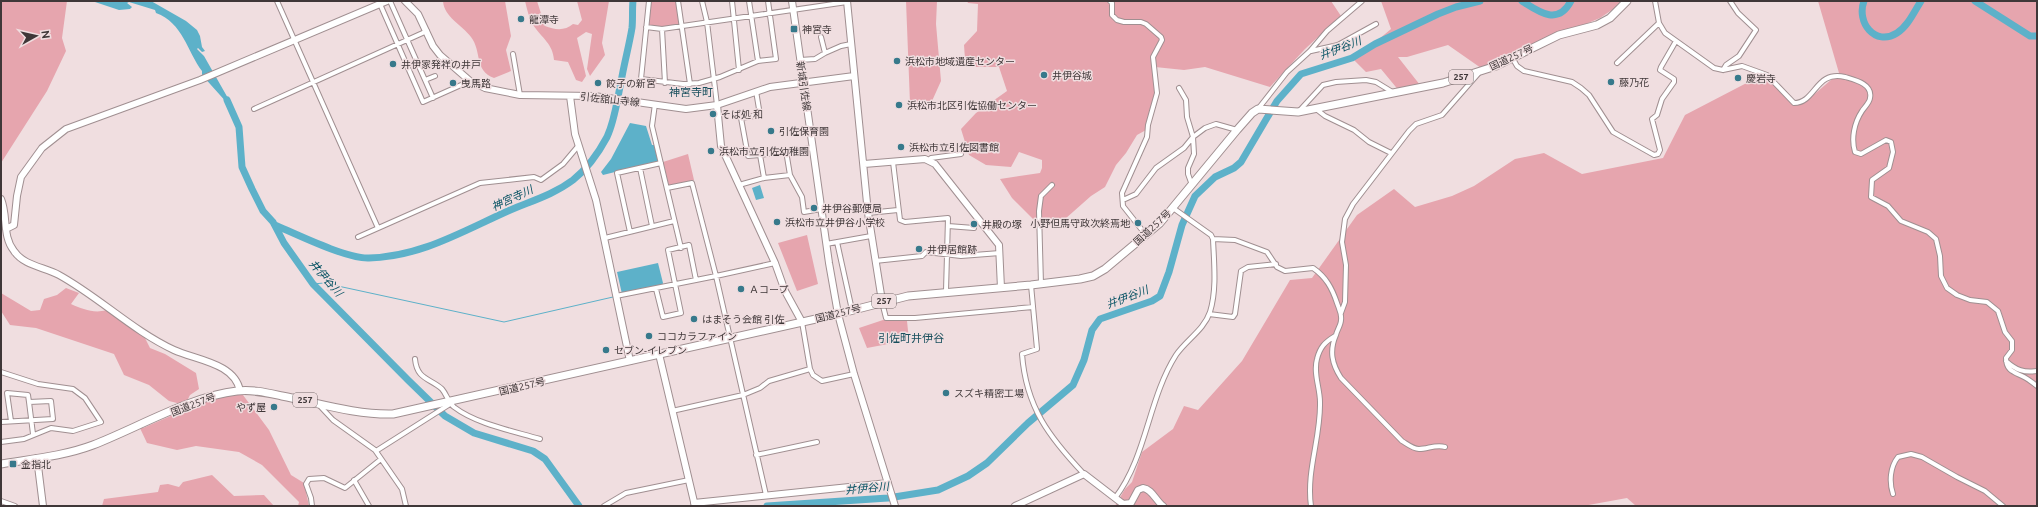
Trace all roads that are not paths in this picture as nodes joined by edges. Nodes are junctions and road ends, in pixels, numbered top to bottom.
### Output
1 (277, 1) edge
2 (388, 1) edge
3 (404, 1) edge
4 (649, 1) edge
5 (678, 1) edge
6 (702, 1) edge
7 (732, 1) edge
8 (749, 1) edge
9 (768, 1) edge
10 (792, 1) edge
11 (1110, 1) edge
12 (1362, 1) edge
13 (1626, 1) edge
14 (1655, 1) edge
15 (1730, 1) edge
16 (847, 2) edge
17 (380, 4) junction
18 (794, 11) junction
19 (769, 14) junction
20 (751, 16) junction
21 (735, 18) junction
22 (707, 22) junction
23 (1659, 23) junction
24 (1376, 24) dead end
25 (681, 26) junction
26 (646, 27) junction
27 (662, 29) junction
28 (426, 32) junction
29 (820, 37) dead end
30 (407, 40) junction
31 (295, 41) junction
32 (1676, 41) junction
33 (398, 44) junction
34 (851, 44) junction
35 (1310, 51) junction
36 (824, 53) junction
37 (513, 54) dead end
38 (1513, 59) junction
39 (800, 60) junction
40 (758, 61) junction
41 (1617, 63) dead end
42 (740, 70) junction
43 (1481, 70) junction
44 (1723, 70) junction
45 (435, 76) dead end
46 (854, 76) junction
47 (715, 79) junction
48 (425, 80) junction
49 (470, 81) junction
50 (313, 82) junction
51 (803, 82) junction
52 (666, 83) junction
53 (690, 84) junction
54 (1179, 88) dead end
55 (756, 91) junction
56 (1395, 93) junction
57 (520, 95) junction
58 (570, 96) junction
59 (433, 98) junction
60 (655, 104) junction
61 (717, 105) junction
62 (1316, 108) junction
63 (254, 109) dead end
64 (1260, 109) junction
65 (1298, 112) junction
66 (1237, 130) junction
67 (1193, 137) junction
68 (579, 146) junction
69 (812, 148) junction
70 (786, 151) junction
71 (1391, 153) junction
72 (960, 154) dead end
73 (760, 155) junction
74 (929, 160) junction
75 (893, 162) junction
76 (661, 163) junction
77 (864, 164) junction
78 (640, 168) junction
79 (790, 175) junction
80 (764, 178) junction
81 (1052, 184) dead end
82 (739, 185) junction
83 (1192, 185) junction
84 (667, 188) junction
85 (1, 199) edge
86 (1123, 200) junction
87 (1173, 208) junction
88 (821, 210) junction
89 (898, 210) junction
90 (868, 213) junction
91 (674, 221) junction
92 (652, 226) junction
93 (948, 226) junction
94 (378, 228) junction
95 (974, 228) dead end
96 (6, 229) junction
97 (630, 232) junction
98 (1146, 235) junction
99 (871, 236) junction
100 (358, 237) dead end
101 (605, 238) junction
102 (1213, 239) junction
103 (837, 242) junction
104 (826, 244) junction
105 (681, 248) junction
106 (1000, 253) junction
107 (946, 254) junction
108 (875, 261) junction
109 (775, 263) junction
110 (1276, 264) junction
111 (716, 276) junction
112 (696, 280) junction
113 (1041, 284) junction
114 (675, 285) junction
115 (1031, 285) junction
116 (1001, 288) junction
117 (656, 289) junction
118 (946, 291) junction
119 (616, 296) junction
120 (882, 301) junction
121 (1032, 307) junction
122 (852, 310) junction
123 (1341, 313) junction
124 (838, 314) junction
125 (1209, 314) junction
126 (802, 322) junction
127 (1335, 336) junction
128 (730, 338) junction
129 (659, 354) junction
130 (416, 359) dead end
131 (630, 361) junction
132 (2006, 361) junction
133 (810, 369) junction
134 (2037, 371) edge
135 (1, 372) edge
136 (854, 374) junction
137 (2037, 386) edge
138 (240, 391) junction
139 (743, 395) junction
140 (29, 402) junction
141 (316, 402) junction
142 (448, 404) junction
143 (672, 411) junction
144 (30, 420) junction
145 (11, 421) junction
146 (1, 422) edge
147 (33, 434) junction
148 (540, 439) dead end
149 (1, 442) edge
150 (817, 442) dead end
151 (1445, 447) dead end
152 (376, 451) junction
153 (756, 455) junction
154 (37, 458) junction
155 (381, 459) junction
156 (1, 464) edge
157 (1084, 474) junction
158 (354, 480) junction
159 (689, 480) junction
160 (889, 486) junction
161 (1893, 494) dead end
162 (766, 495) junction
163 (1115, 498) junction
164 (1, 501) edge
165 (695, 505) edge
166 (895, 505) edge
167 (15, 506) edge
168 (43, 506) edge
169 (312, 506) edge
170 (369, 506) edge
171 (406, 506) edge
172 (604, 506) edge
173 (1015, 506) edge
174 (1164, 506) edge
175 (1311, 506) edge
176 (2003, 506) edge

1 - 31 street
2 - 17 street
2 - 30 street
3 - 28 street, 引佐舘山寺線
4 - 26 street
5 - 25 street
6 - 22 street
7 - 21 street
8 - 20 street
9 - 19 street
10 - 18 street, 新城引佐線
11 - 86 street
12 - 35 street
13 - 38 highway, 国道257号 / 257
14 - 23 street
15 - 44 street
16 - 18 street
16 - 34 street
17 - 31 street
17 - 33 street
18 - 19 street
18 - 39 street, 新城引佐線
19 - 20 street
19 - 40 street
20 - 21 street
20 - 40 street
21 - 22 street
21 - 42 street
22 - 25 street
22 - 47 street
23 - 32 street
23 - 41 street
24 - 35 street
25 - 27 street
25 - 53 street
26 - 27 street
26 - 52 street
27 - 52 street
28 - 30 street
28 - 49 street, 引佐舘山寺線
29 - 36 street
30 - 33 street
30 - 48 street
31 - 50 street
31 - 96 street
32 - 38 street
32 - 44 street
33 - 50 street
33 - 59 street
34 - 36 street
34 - 46 street
35 - 64 street
36 - 39 street
37 - 57 street
38 - 43 highway, 国道257号 / 257
39 - 51 street, 新城引佐線
40 - 42 street
42 - 47 street
43 - 56 highway, 国道257号 / 257
43 - 71 street
44 - 132 street
45 - 48 street
46 - 51 street, 引佐舘山寺線
46 - 77 street
47 - 53 street
47 - 61 street
48 - 59 street
49 - 57 street, 引佐舘山寺線
49 - 59 street
50 - 63 street
50 - 94 street
51 - 55 street, 引佐舘山寺線
51 - 69 street, 新城引佐線
52 - 53 street
54 - 67 street
55 - 61 street, 引佐舘山寺線
55 - 73 street
56 - 62 highway, 国道257号 / 257
56 - 65 street
57 - 58 street, 引佐舘山寺線
58 - 60 street, 引佐舘山寺線
58 - 68 street
60 - 61 street, 引佐舘山寺線
60 - 76 street
61 - 82 street
62 - 65 highway, 国道257号 / 257
62 - 71 street
64 - 65 highway, 国道257号 / 257
64 - 66 highway, 国道257号 / 257
66 - 67 street
66 - 83 highway, 国道257号 / 257
67 - 83 street
67 - 86 street
68 - 94 street
68 - 101 street
69 - 70 street
69 - 88 street, 新城引佐線
70 - 73 street
70 - 79 street
71 - 123 street
72 - 74 street
73 - 80 street
74 - 75 street
74 - 106 street
75 - 77 street
75 - 89 street
76 - 78 street
76 - 84 street
77 - 90 street
78 - 92 street
78 - 97 street
79 - 80 street
79 - 88 street
80 - 82 street
81 - 113 street
82 - 109 street
83 - 87 highway, 国道257号 / 257
84 - 91 street
84 - 111 street
85 - 96 street
86 - 98 street
87 - 98 highway, 国道257号 / 257
87 - 102 street
88 - 104 street, 新城引佐線
89 - 90 street
89 - 93 street
90 - 99 street
91 - 92 street
91 - 105 street
92 - 97 street
93 - 95 street
93 - 107 street
94 - 100 street
96 - 138 street
97 - 101 street
98 - 113 highway, 国道257号 / 257
99 - 103 street
99 - 108 street
101 - 119 street
102 - 110 street
102 - 125 street
103 - 104 street
103 - 122 street
104 - 124 street, 新城引佐線
105 - 112 street
105 - 114 street
106 - 107 street
106 - 116 street
107 - 108 street
107 - 118 street
108 - 120 street
109 - 111 street
109 - 126 street
110 - 123 street
110 - 125 street
111 - 112 street
111 - 128 street
112 - 114 street
113 - 115 highway, 国道257号 / 257
114 - 117 street
114 - 117 street
115 - 116 highway, 国道257号 / 257
115 - 121 street
116 - 118 highway, 国道257号 / 257
117 - 119 street
118 - 120 highway, 国道257号 / 257
119 - 131 street
120 - 121 street
120 - 122 highway, 国道257号 / 257
121 - 157 street
122 - 124 highway, 国道257号 / 257
123 - 127 street
124 - 126 highway, 国道257号 / 257
124 - 136 street, 新城引佐線
125 - 163 street
126 - 128 highway, 国道257号 / 257
126 - 133 street
127 - 151 street
127 - 175 street
128 - 129 highway, 国道257号 / 257
128 - 139 street
129 - 131 highway, 国道257号 / 257
129 - 143 street
130 - 142 street
131 - 142 highway, 国道257号 / 257
132 - 134 street
132 - 137 street
133 - 136 street
133 - 139 street
135 - 147 street
136 - 160 street, 新城引佐線
138 - 141 highway, 国道257号 / 257
138 - 154 highway, 国道257号 / 257
139 - 143 street
139 - 153 street
140 - 144 street
140 - 144 street
140 - 145 street
141 - 142 highway, 国道257号 / 257
141 - 152 street
142 - 148 street
142 - 152 street
143 - 159 street
144 - 145 street
144 - 147 street
145 - 146 street
147 - 149 street
150 - 153 street
152 - 155 street
153 - 162 street
154 - 156 highway, 国道257号 / 257
154 - 168 street
155 - 158 street
155 - 171 street
157 - 163 street
157 - 173 street
158 - 169 street
158 - 170 street
159 - 165 street
159 - 172 street
160 - 162 street
160 - 166 street, 新城引佐線
161 - 176 street
162 - 165 street
163 - 174 street
164 - 167 street

